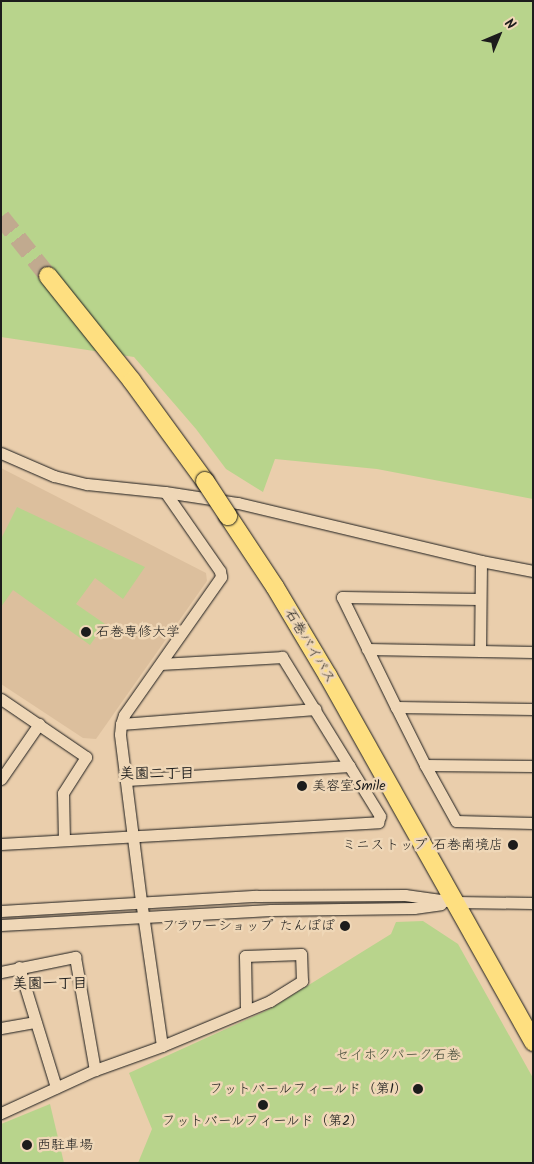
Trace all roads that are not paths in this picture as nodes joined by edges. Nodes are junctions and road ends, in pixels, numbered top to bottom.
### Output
1 (48, 276) tunnel mouth
2 (1, 453) edge
3 (165, 492) junction
4 (481, 561) junction
5 (533, 571) edge
6 (479, 599) junction
7 (367, 649) junction
8 (480, 651) junction
9 (533, 652) edge
10 (161, 664) junction
11 (1, 699) edge
12 (396, 707) junction
13 (315, 709) junction
14 (533, 709) edge
15 (39, 724) junction
16 (121, 724) junction
17 (425, 765) junction
18 (350, 766) junction
19 (533, 766) edge
20 (3, 772) edge
21 (127, 780) junction
22 (533, 823) edge
23 (134, 838) junction
24 (64, 839) junction
25 (1, 844) edge
26 (141, 901) junction
27 (455, 902) junction
28 (533, 903) edge
29 (1, 911) edge
30 (143, 918) junction
31 (1, 925) edge
32 (19, 967) junction
33 (1, 972) edge
34 (246, 1010) junction
35 (35, 1022) junction
36 (1, 1028) edge
37 (533, 1042) edge
38 (162, 1046) junction
39 (95, 1070) junction
40 (56, 1087) junction
41 (1, 1113) edge

1 - 27 highway, 石巻バイパス, bridge
2 - 3 street
3 - 4 street
3 - 10 street
4 - 5 street
4 - 6 street
6 - 7 street
6 - 8 street
7 - 8 street
7 - 12 street
8 - 9 street
10 - 13 street
10 - 16 street
11 - 15 street
12 - 14 street
12 - 17 street
13 - 16 street
13 - 18 street
15 - 20 street
15 - 24 street
16 - 21 street
17 - 19 street
17 - 22 street
18 - 21 street
18 - 23 street
21 - 23 street
23 - 24 street
23 - 26 street
24 - 25 street
26 - 27 street
26 - 29 street
26 - 30 street
27 - 28 street
27 - 30 street
27 - 37 highway, 石巻バイパス
30 - 31 street
30 - 38 street
32 - 33 street
32 - 35 street
32 - 39 street
34 - 34 street
34 - 38 street
35 - 36 street
35 - 40 street
38 - 39 street
39 - 40 street
40 - 41 street

